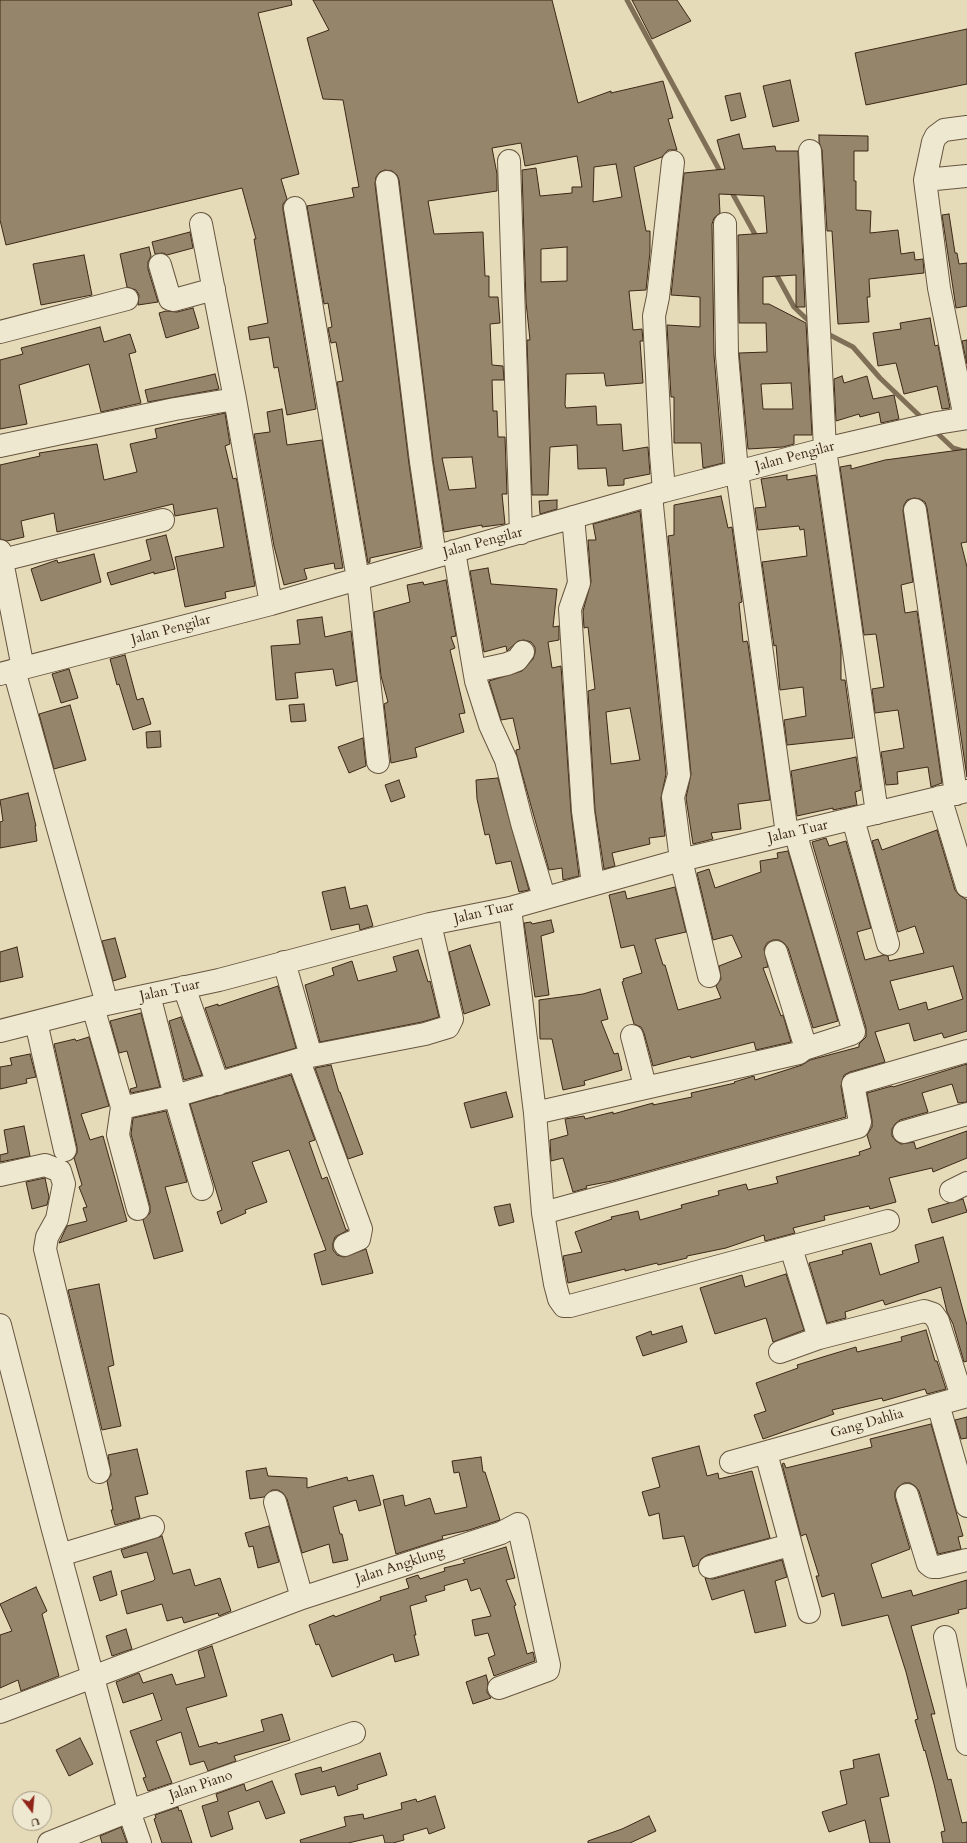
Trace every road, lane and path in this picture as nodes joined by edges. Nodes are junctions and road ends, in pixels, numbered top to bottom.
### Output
1 (967, 127) edge
2 (810, 151) dead end
3 (509, 161) dead end
4 (673, 162) dead end
5 (967, 176) edge
6 (925, 180) junction
7 (387, 182) dead end
8 (295, 208) dead end
9 (201, 224) dead end
10 (726, 224) dead end
11 (160, 265) dead end
12 (214, 289) junction
13 (127, 299) dead end
14 (0, 332) edge
15 (235, 399) junction
16 (966, 418) edge
17 (0, 446) edge
18 (825, 449) junction
19 (737, 472) junction
20 (658, 493) junction
21 (915, 510) dead end
22 (573, 517) junction
23 (163, 520) dead end
24 (521, 533) junction
25 (445, 554) junction
26 (1, 555) edge
27 (358, 580) junction
28 (271, 604) junction
29 (523, 652) dead end
30 (12, 671) edge
31 (475, 671) junction
32 (378, 762) dead end
33 (954, 794) edge
34 (877, 813) junction
35 (853, 819) junction
36 (791, 833) junction
37 (681, 860) junction
38 (594, 884) junction
39 (967, 886) edge
40 (544, 897) junction
41 (510, 908) junction
42 (430, 924) junction
43 (888, 944) dead end
44 (776, 952) dead end
45 (284, 962) junction
46 (709, 976) dead end
47 (184, 988) junction
48 (149, 995) junction
49 (100, 1006) junction
50 (36, 1022) junction
51 (0, 1031) edge
52 (632, 1036) dead end
53 (804, 1048) junction
54 (967, 1051) edge
55 (305, 1058) junction
56 (218, 1084) junction
57 (646, 1086) junction
58 (175, 1096) junction
59 (122, 1107) junction
60 (535, 1113) junction
61 (967, 1114) edge
62 (904, 1132) dead end
63 (65, 1150) dead end
64 (0, 1175) edge
65 (202, 1189) dead end
66 (138, 1209) dead end
67 (543, 1213) junction
68 (888, 1220) dead end
69 (345, 1245) dead end
70 (791, 1248) junction
71 (0, 1325) edge
72 (819, 1338) junction
73 (780, 1352) dead end
74 (964, 1396) edge
75 (938, 1404) junction
76 (766, 1453) junction
77 (731, 1462) dead end
78 (99, 1472) dead end
79 (907, 1495) dead end
80 (275, 1502) dead end
81 (967, 1506) edge
82 (153, 1527) dead end
83 (790, 1545) junction
84 (60, 1555) junction
85 (967, 1560) edge
86 (710, 1567) dead end
87 (302, 1598) junction
88 (809, 1612) dead end
89 (945, 1637) dead end
90 (93, 1676) junction
91 (499, 1688) dead end
92 (0, 1712) edge
93 (354, 1732) dead end
94 (967, 1744) edge
95 (129, 1811) junction
96 (49, 1843) edge
97 (140, 1843) edge

1 - 6 street
2 - 18 street
3 - 24 street
4 - 20 street
5 - 6 street
6 - 16 street
7 - 25 street
8 - 27 street
9 - 12 street
10 - 19 street
11 - 12 street
12 - 15 street
13 - 14 street
15 - 17 street
15 - 28 street
16 - 18 street, Jalan Pengilar
18 - 19 street, Jalan Pengilar
18 - 34 street
19 - 20 street, Jalan Pengilar
19 - 36 street
20 - 22 street, Jalan Pengilar
20 - 37 street
21 - 33 street
22 - 24 street, Jalan Pengilar
22 - 38 street
23 - 26 street
24 - 25 street, Jalan Pengilar
25 - 27 street, Jalan Pengilar
25 - 31 street
26 - 30 street
27 - 28 street, Jalan Pengilar
27 - 32 street
28 - 30 street, Jalan Pengilar
29 - 31 street
30 - 49 street
31 - 40 street
33 - 34 street, Jalan Tuar
33 - 39 street
34 - 35 street, Jalan Tuar
35 - 36 street, Jalan Tuar
35 - 43 street
36 - 37 street, Jalan Tuar
36 - 53 street
37 - 38 street, Jalan Tuar
37 - 46 street
38 - 40 street, Jalan Tuar
40 - 41 street, Jalan Tuar
41 - 42 street, Jalan Tuar
41 - 60 street
42 - 45 street, Jalan Tuar
42 - 55 street
44 - 53 street
45 - 47 street, Jalan Tuar
45 - 55 street
47 - 48 street, Jalan Tuar
47 - 56 street
48 - 49 street, Jalan Tuar
48 - 58 street
49 - 50 street, Jalan Tuar
49 - 59 street
50 - 51 street, Jalan Tuar
50 - 63 street
52 - 57 street
53 - 57 street
54 - 67 street
55 - 56 street
55 - 69 street
56 - 58 street
57 - 60 street
58 - 59 street
58 - 65 street
59 - 66 street
60 - 67 street
61 - 62 street
64 - 78 street
67 - 70 street
68 - 70 street
70 - 72 street
71 - 84 street
72 - 73 street
72 - 74 street
74 - 75 street, Gang Dahlia
75 - 76 street, Gang Dahlia
75 - 81 street
76 - 77 street, Gang Dahlia
76 - 83 street
79 - 85 street
80 - 87 street
82 - 84 street
83 - 86 street
83 - 88 street
84 - 90 street
87 - 90 street, Jalan Angklung
87 - 91 street, Jalan Angklung
89 - 94 street
90 - 92 street, Jalan Angklung
90 - 95 street
93 - 95 street, Jalan Piano
95 - 96 street, Jalan Piano
95 - 97 street

